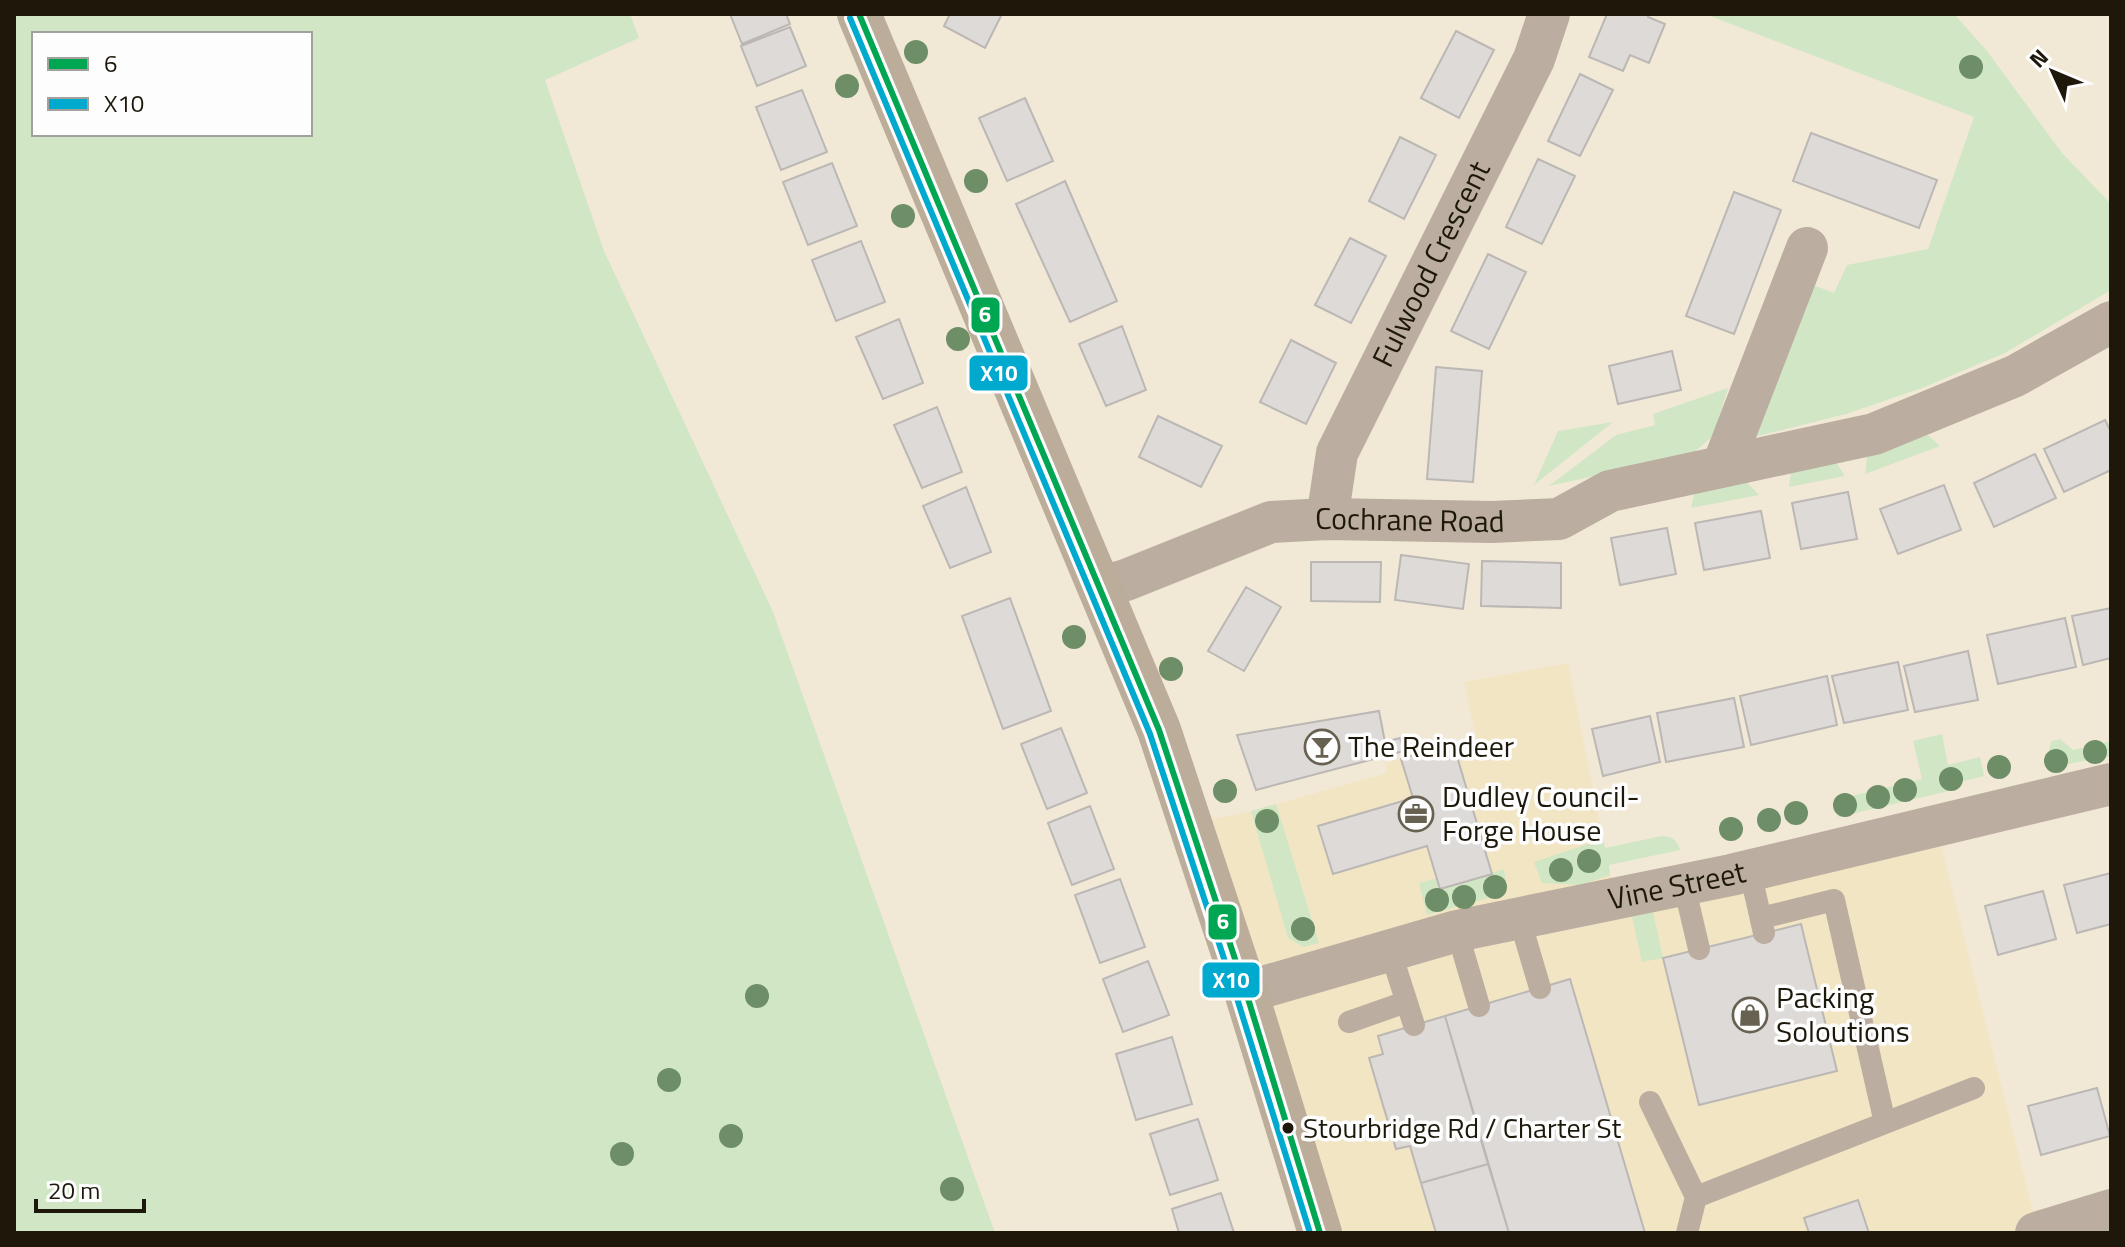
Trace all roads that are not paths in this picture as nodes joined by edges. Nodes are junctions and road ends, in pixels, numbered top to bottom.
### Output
1 (859, 14) edge
2 (1549, 14) edge
3 (1807, 248) dead end
4 (2111, 322) edge
5 (1723, 465) junction
6 (1327, 519) junction
7 (1100, 587) junction
8 (2111, 784) edge
9 (1750, 871) junction
10 (1684, 885) junction
11 (1519, 917) junction
12 (1457, 931) junction
13 (1699, 949) dead end
14 (1390, 950) junction
15 (1540, 988) dead end
16 (1246, 992) junction
17 (1406, 1002) junction
18 (1479, 1006) dead end
19 (1349, 1022) dead end
20 (1414, 1025) dead end
21 (1974, 1088) dead end
22 (1650, 1102) dead end
23 (1885, 1123) junction
24 (1696, 1197) junction
25 (2111, 1210) edge
26 (1320, 1233) edge
27 (1687, 1233) edge
28 (2036, 1233) edge

1 - 7 main road
2 - 6 street, Fulwood Crescent
3 - 5 street
4 - 5 street, Cochrane Road
5 - 6 street, Cochrane Road
6 - 7 street, Cochrane Road
7 - 16 main road
8 - 9 street, Vine Street
9 - 10 street, Vine Street
9 - 23 lane
10 - 11 street, Vine Street
10 - 13 lane
11 - 12 street, Vine Street
11 - 15 lane
12 - 14 street, Vine Street
12 - 18 lane
14 - 16 street, Vine Street
14 - 17 lane
16 - 26 main road
17 - 19 lane
17 - 20 lane
21 - 23 lane
22 - 24 lane
23 - 24 lane
24 - 27 lane
25 - 28 street

